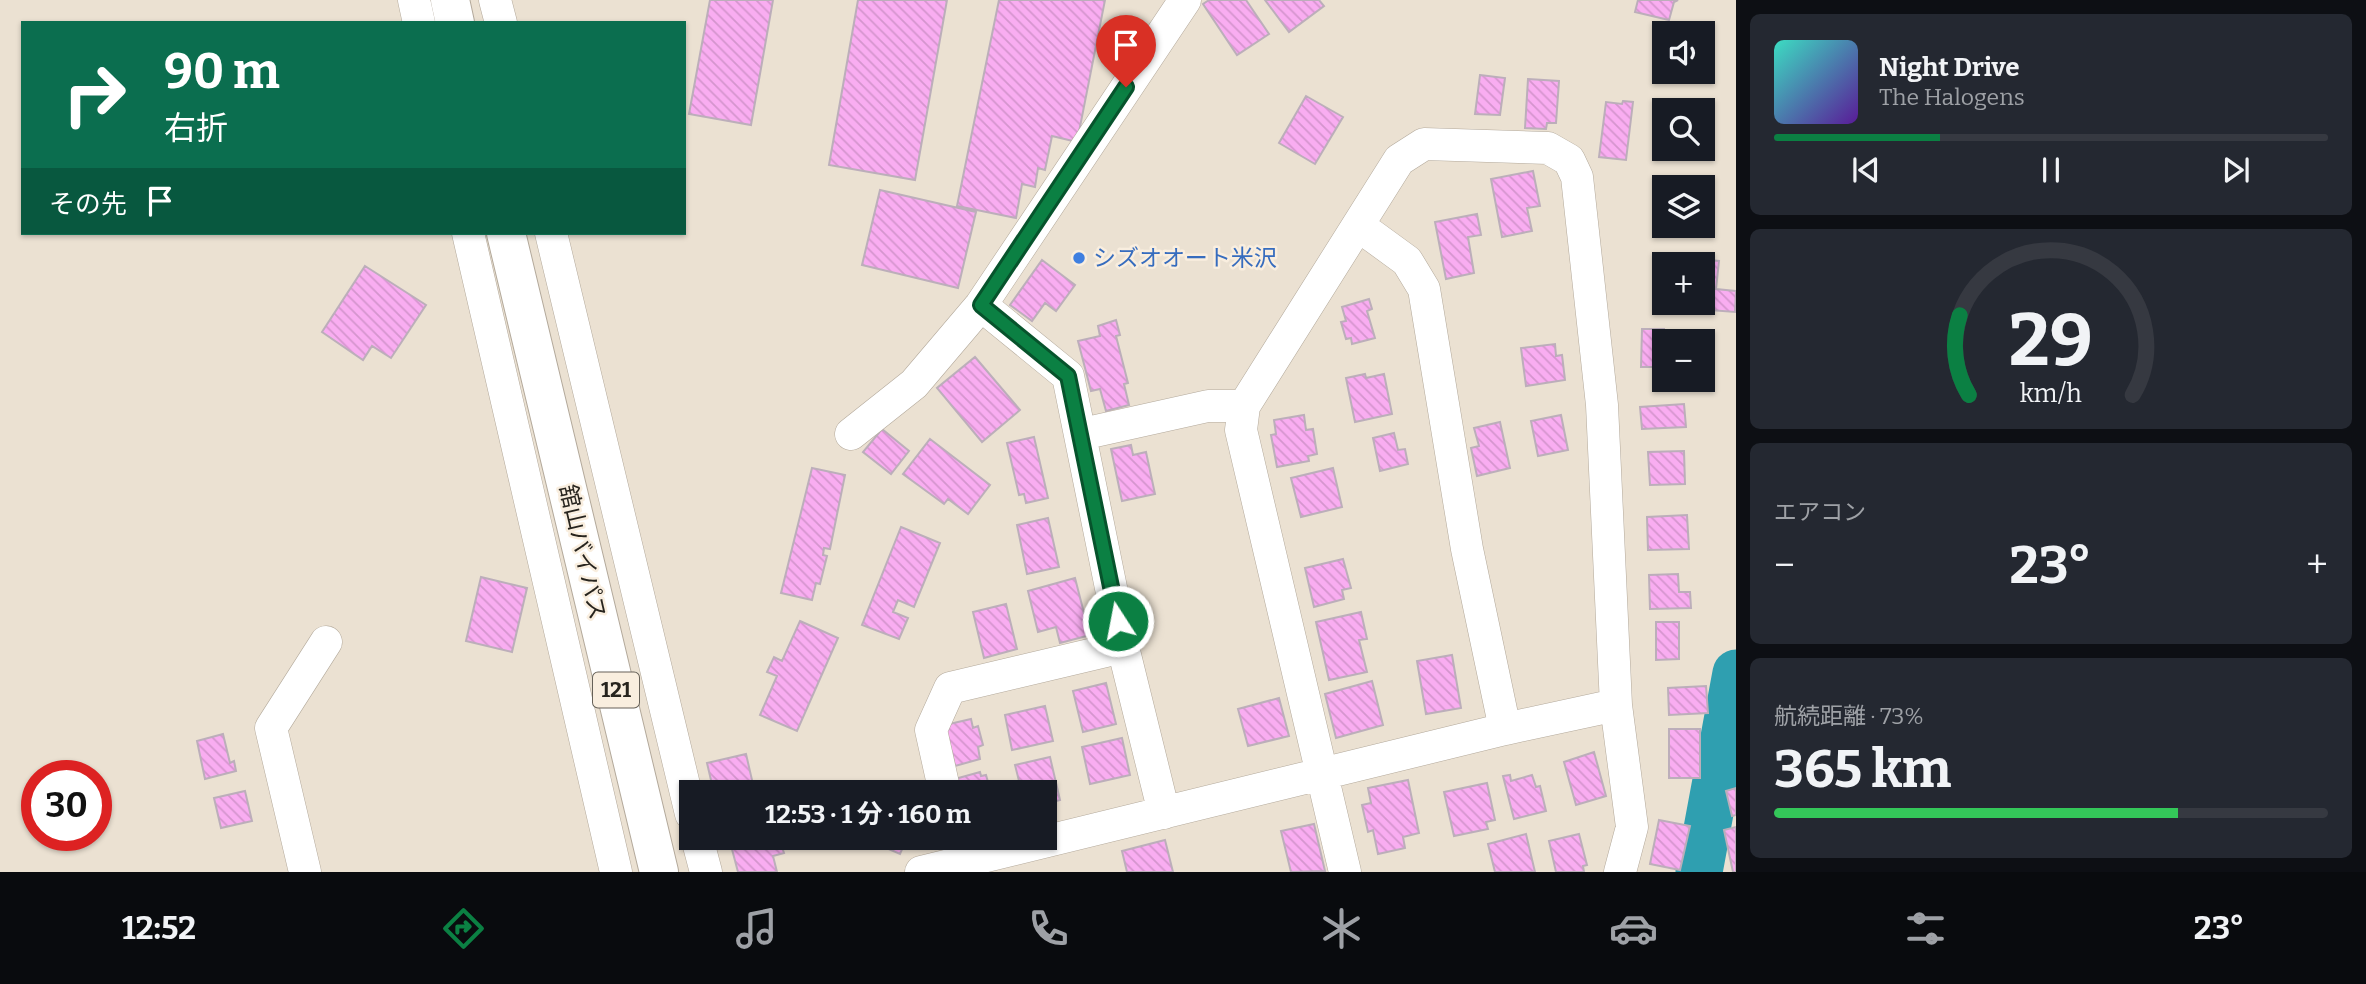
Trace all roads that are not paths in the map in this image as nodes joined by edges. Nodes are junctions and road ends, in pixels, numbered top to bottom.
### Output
1 (414, 0) edge
2 (450, 0) edge
3 (495, 0) edge
4 (1185, 0) edge
5 (419, 21) edge
6 (455, 21) edge
7 (500, 21) edge
8 (1359, 226) junction
9 (468, 235) edge
10 (506, 235) edge
11 (551, 235) edge
12 (981, 305) junction
13 (1244, 406) junction
14 (851, 434) dead end
15 (1082, 434) junction
16 (327, 642) dead end
17 (1123, 647) junction
18 (1616, 705) junction
19 (1505, 729) junction
20 (1322, 774) junction
21 (683, 780) edge
22 (943, 780) edge
23 (1164, 813) junction
24 (700, 850) edge
25 (961, 857) edge
26 (611, 871) edge
27 (305, 872) edge
28 (659, 872) edge
29 (706, 872) edge
30 (920, 872) edge
31 (1345, 872) edge
32 (1620, 872) edge

1 - 5 street
2 - 6 highway
3 - 7 street
4 - 12 street
8 - 13 street
8 - 18 street
8 - 19 street
9 - 26 street
10 - 28 highway, 舘山バイパス / 121
11 - 21 street
12 - 14 street
12 - 15 street
13 - 15 street
13 - 20 street
15 - 17 street
16 - 27 street
17 - 22 street
17 - 23 street
18 - 19 street
18 - 32 street
19 - 20 street
20 - 23 street
20 - 31 street
23 - 25 street
24 - 29 street
25 - 30 street

